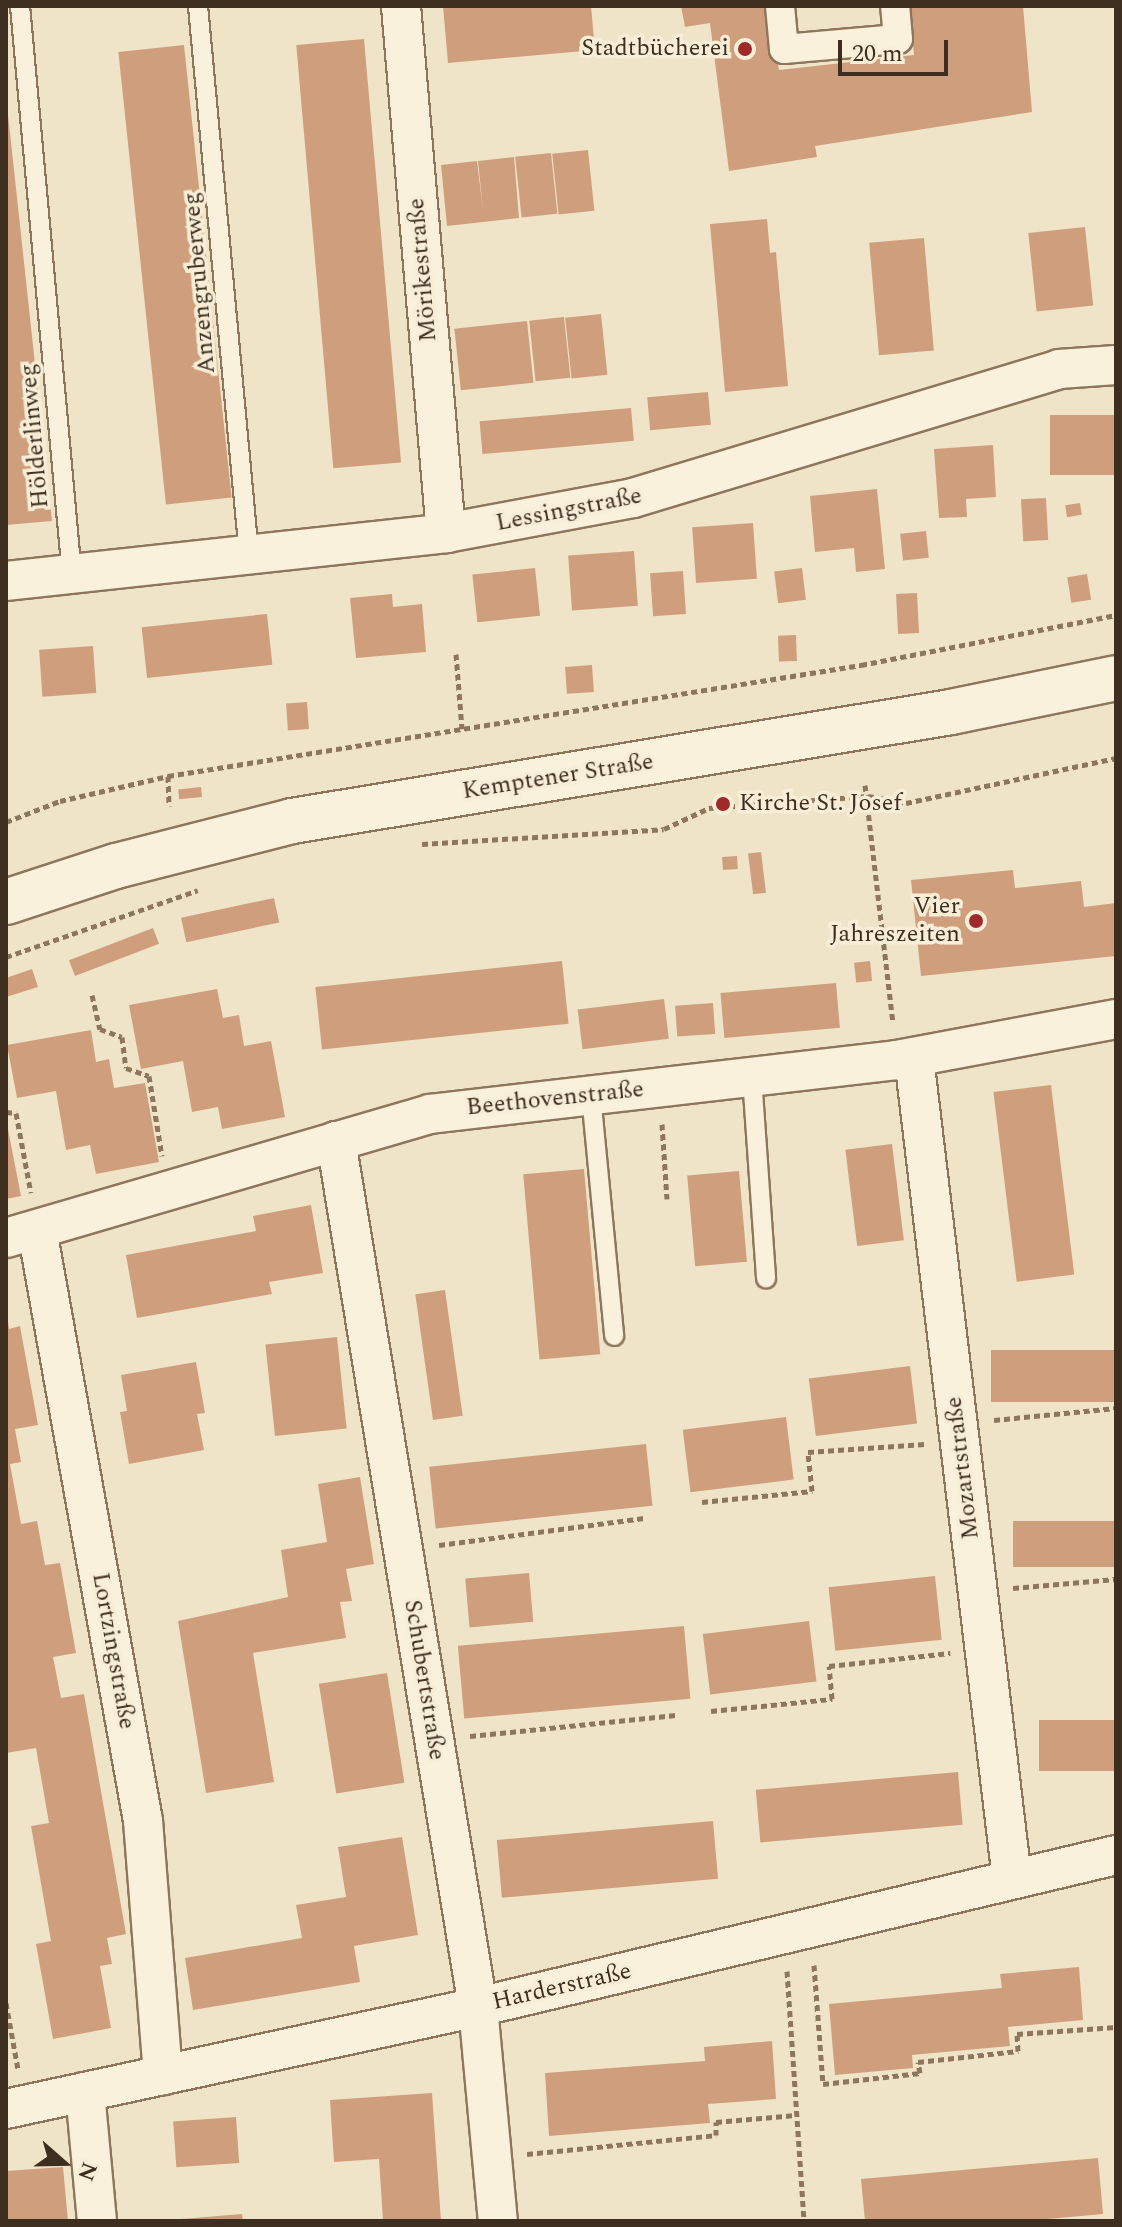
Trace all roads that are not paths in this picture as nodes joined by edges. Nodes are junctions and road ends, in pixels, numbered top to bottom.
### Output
1 (20, 6) edge
2 (198, 6) edge
3 (401, 6) edge
4 (780, 6) edge
5 (895, 6) edge
6 (1116, 365) edge
7 (446, 533) junction
8 (249, 555) junction
9 (72, 575) junction
10 (6, 581) edge
11 (1116, 678) edge
12 (6, 902) edge
13 (1116, 1019) edge
14 (906, 1059) junction
15 (752, 1077) junction
16 (591, 1095) junction
17 (336, 1141) junction
18 (22, 1234) edge
19 (766, 1279) dead end
20 (614, 1336) dead end
21 (1116, 1860) edge
22 (1012, 1879) junction
23 (478, 2007) junction
24 (163, 2075) junction
25 (85, 2092) junction
26 (15, 2106) edge
27 (97, 2221) edge
28 (498, 2221) edge

1 - 9 lane, Hölderlinweg
2 - 8 lane, Anzengruberweg
3 - 7 street, Mörikestraße
4 - 5 street
6 - 7 street, Lessingstraße
7 - 8 street, Lessingstraße
8 - 9 street, Lessingstraße
9 - 10 street, Lessingstraße
11 - 12 main road, Kemptener Straße
13 - 14 street, Beethovenstraße
14 - 15 street, Beethovenstraße
14 - 22 street, Mozartstraße
15 - 16 street, Beethovenstraße
15 - 19 lane
16 - 17 street, Beethovenstraße
16 - 20 lane
17 - 18 street, Beethovenstraße
17 - 23 street, Schubertstraße
18 - 24 street, Lortzingstraße
21 - 22 street, Harderstraße
22 - 23 street, Harderstraße
23 - 24 street, Harderstraße
23 - 28 street, Schubertstraße
24 - 25 street, Harderstraße
25 - 26 street, Harderstraße
25 - 27 street

